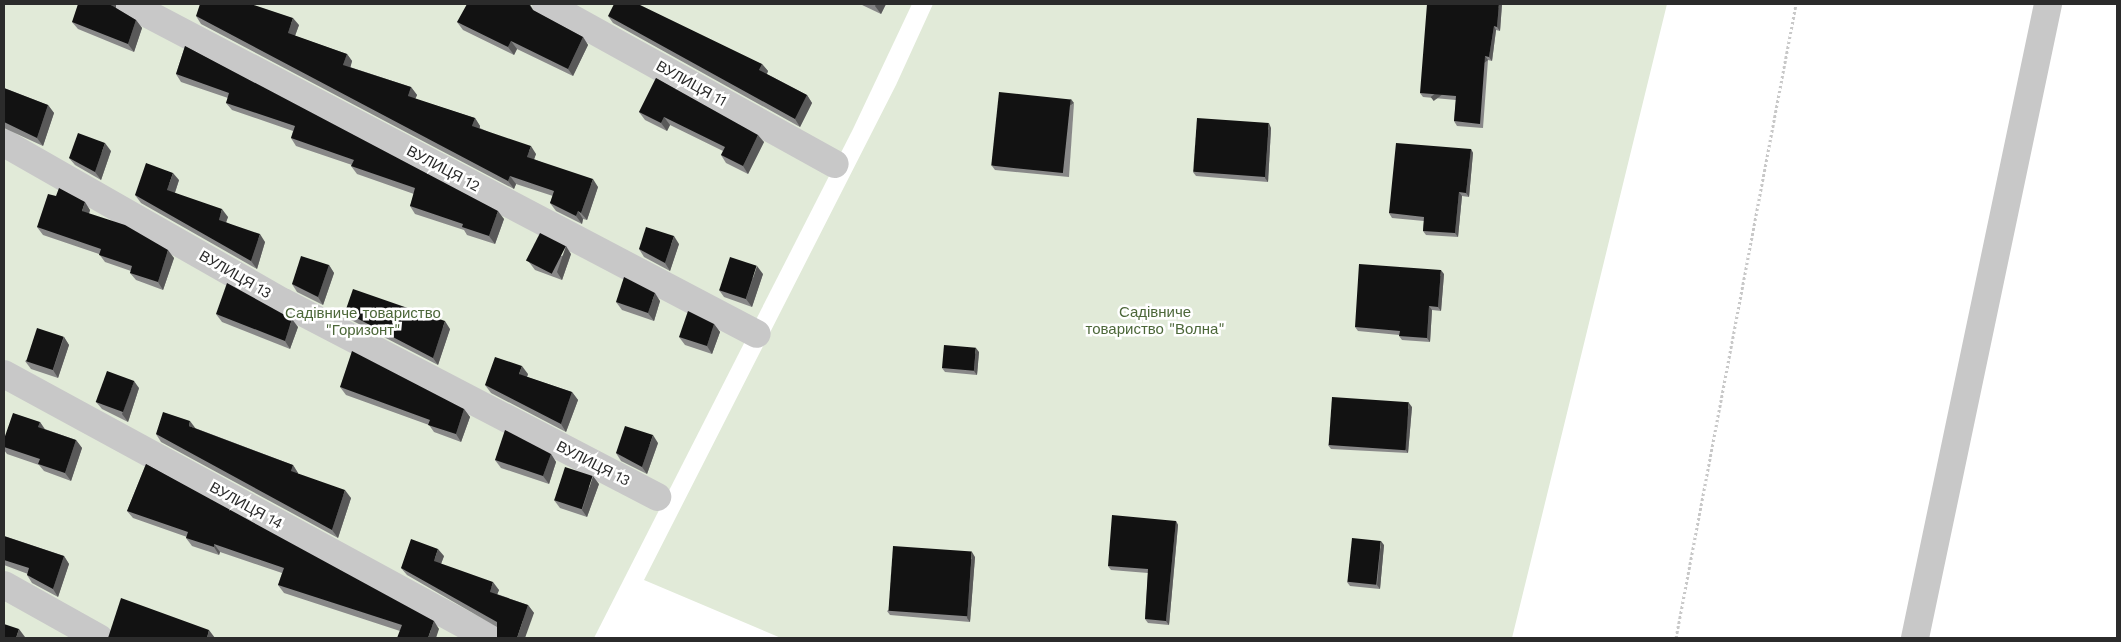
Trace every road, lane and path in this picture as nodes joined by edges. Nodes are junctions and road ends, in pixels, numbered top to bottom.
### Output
1 (129, 4) edge
2 (546, 4) edge
3 (1796, 4) edge
4 (2048, 4) edge
5 (4, 143) edge
6 (835, 164) dead end
7 (757, 334) dead end
8 (4, 374) edge
9 (657, 497) dead end
10 (4, 585) edge
11 (99, 638) edge
12 (489, 638) edge
13 (1676, 638) edge
14 (1915, 638) edge

1 - 7 street, ВУЛИЦЯ 12
2 - 6 street, ВУЛИЦЯ 11
3 - 13 path
4 - 14 street
5 - 9 street, ВУЛИЦЯ 13
8 - 12 street, ВУЛИЦЯ 14
10 - 11 street

